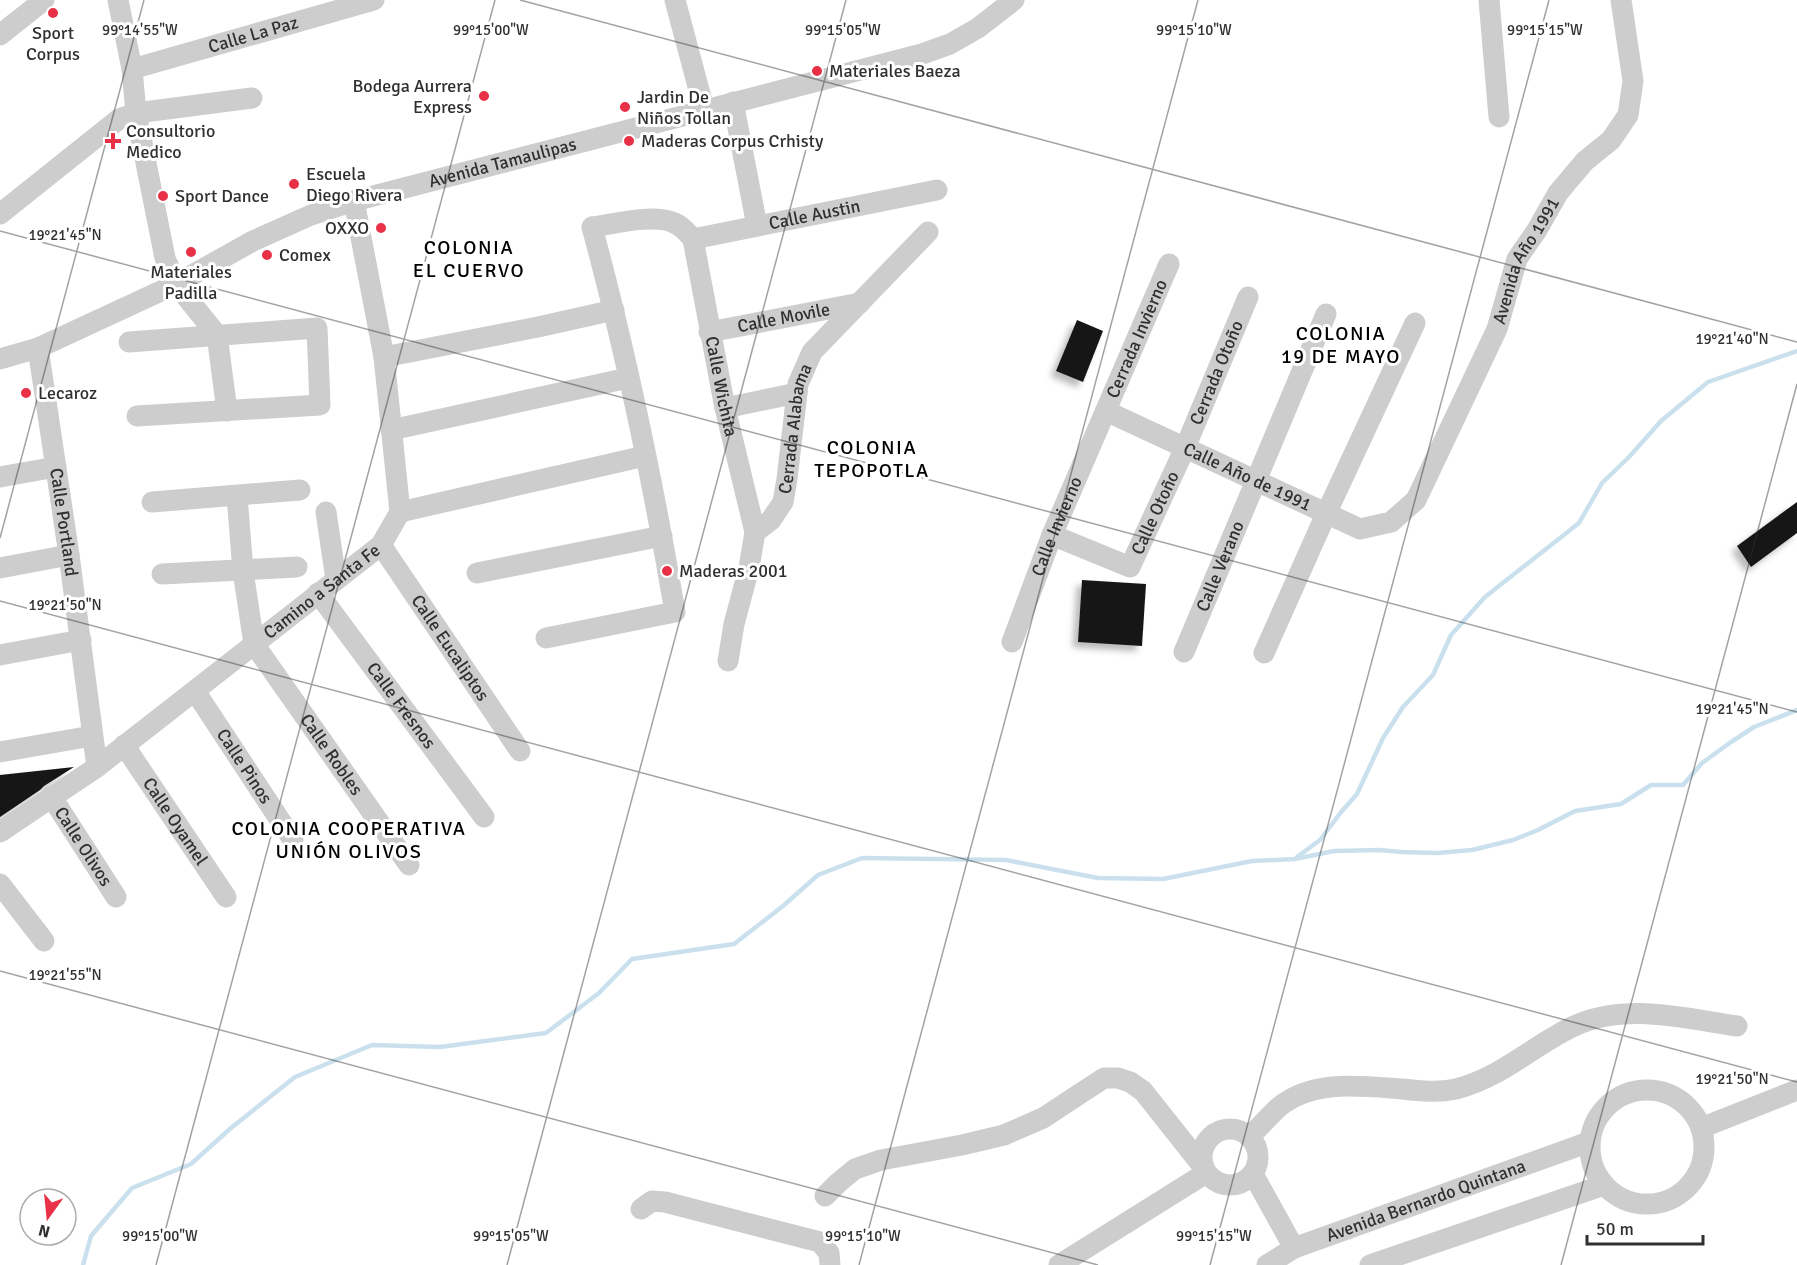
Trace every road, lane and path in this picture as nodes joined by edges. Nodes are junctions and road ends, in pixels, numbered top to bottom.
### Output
1 (44, 0) edge
2 (118, 0) edge
3 (675, 0) edge
4 (1014, 0) edge
5 (1490, 0) edge
6 (1622, 0) edge
7 (370, 1) edge
8 (0, 35) edge
9 (132, 69) junction
10 (252, 98) dead end
11 (733, 102) junction
12 (704, 109) junction
13 (136, 113) junction
14 (1499, 117) dead end
15 (937, 190) dead end
16 (354, 201) junction
17 (0, 214) edge
18 (757, 226) junction
19 (928, 232) dead end
20 (693, 239) junction
21 (1169, 264) dead end
22 (176, 284) junction
23 (1248, 297) dead end
24 (860, 303) junction
25 (614, 310) junction
26 (1326, 314) dead end
27 (1415, 323) dead end
28 (709, 332) junction
29 (217, 335) junction
30 (129, 342) dead end
31 (38, 348) junction
32 (384, 357) junction
33 (0, 359) edge
34 (628, 378) junction
35 (797, 393) junction
36 (725, 408) junction
37 (227, 411) junction
38 (1106, 411) junction
39 (138, 416) dead end
40 (391, 430) junction
41 (1185, 448) junction
42 (645, 456) junction
43 (56, 467) junction
44 (0, 477) edge
45 (1255, 481) junction
46 (300, 490) dead end
47 (237, 496) junction
48 (152, 502) dead end
49 (326, 512) dead end
50 (400, 512) junction
51 (1326, 514) junction
52 (1391, 522) joint
53 (755, 532) junction
54 (662, 536) junction
55 (1052, 536) junction
56 (381, 545) junction
57 (69, 555) junction
58 (297, 567) dead end
59 (0, 568) edge
60 (243, 571) junction
61 (477, 573) dead end
62 (162, 574) dead end
63 (336, 580) junction
64 (318, 593) junction
65 (546, 638) dead end
66 (81, 640) junction
67 (1012, 642) dead end
68 (254, 644) junction
69 (1184, 652) dead end
70 (1264, 653) dead end
71 (0, 655) edge
72 (729, 661) dead end
73 (195, 691) junction
74 (92, 736) junction
75 (124, 745) junction
76 (520, 751) dead end
77 (0, 752) edge
78 (97, 767) junction
79 (51, 796) junction
80 (483, 818) dead end
81 (0, 832) edge
82 (293, 840) dead end
83 (409, 865) dead end
84 (0, 884) edge
85 (116, 897) dead end
86 (226, 897) dead end
87 (44, 941) dead end
88 (1737, 1026) dead end
89 (1797, 1090) edge
90 (1701, 1128) junction
91 (1250, 1136) junction
92 (1589, 1142) junction
93 (1205, 1171) junction
94 (1253, 1174) junction
95 (1604, 1185) junction
96 (825, 1196) dead end
97 (641, 1209) dead end
98 (1294, 1248) junction
99 (830, 1265) edge
100 (1059, 1265) edge
101 (1267, 1265) edge
102 (1370, 1265) edge

1 - 8 street
2 - 9 street
3 - 12 street
4 - 11 street, Avenida Tamaulipas
5 - 14 street
6 - 52 street, Avenida Año 1991
7 - 9 street, Calle La Paz
9 - 13 street
10 - 13 street
11 - 12 street, Avenida Tamaulipas
11 - 18 street
12 - 16 street, Avenida Tamaulipas
13 - 17 street
13 - 22 street
15 - 18 street, Calle Austin
16 - 22 street, Avenida Tamaulipas
16 - 32 street
18 - 20 street, Calle Austin
19 - 24 street, Cerrada Alabama
20 - 25 street
20 - 28 street, Calle Wichita
21 - 38 street, Cerrada Invierno
22 - 29 street
22 - 31 street, Avenida Tamaulipas
23 - 41 street, Cerrada Otoño
24 - 28 street, Calle Movile
24 - 35 street, Cerrada Alabama
25 - 32 street
25 - 34 street
26 - 45 street, Calle Verano
27 - 51 street
28 - 36 street, Calle Wichita
29 - 30 street
29 - 37 street
29 - 37 street
31 - 33 street, Avenida Tamaulipas
31 - 43 street, Calle Portland
32 - 40 street
34 - 40 street
34 - 42 street
35 - 36 street
35 - 53 street, Cerrada Alabama
36 - 53 street, Calle Wichita
37 - 39 street
38 - 41 street, Calle Año de 1991
38 - 55 street, Calle Invierno
40 - 50 street
41 - 45 street, Calle Año de 1991
41 - 55 street, Calle Otoño
42 - 50 street
42 - 54 street
43 - 44 street
43 - 57 street, Calle Portland
45 - 51 street, Calle Año de 1991
45 - 69 street, Calle Verano
46 - 47 street
47 - 48 street
47 - 60 street
49 - 63 street
50 - 56 street, Camino a Santa Fe
51 - 52 street, Calle Año de 1991
51 - 70 street
53 - 72 street
54 - 61 street
54 - 65 street
55 - 67 street, Calle Invierno
56 - 63 street, Camino a Santa Fe
56 - 76 street, Calle Eucaliptos
57 - 59 street
57 - 66 street, Calle Portland
58 - 60 street
60 - 62 street
60 - 68 street
63 - 64 street, Camino a Santa Fe
64 - 68 street, Camino a Santa Fe
64 - 80 street, Calle Fresnos
66 - 71 street
66 - 74 street, Calle Portland
68 - 73 street, Camino a Santa Fe
68 - 83 street, Calle Robles
73 - 75 street, Camino a Santa Fe
73 - 82 street, Calle Pinos
74 - 77 street
74 - 78 street, Calle Portland
75 - 78 street, Camino a Santa Fe
75 - 86 street, Calle Oyamel
78 - 79 street, Camino a Santa Fe
79 - 81 street, Camino a Santa Fe
79 - 85 street, Calle Olivos
84 - 87 street
88 - 91 street
89 - 90 street
90 - 92 street
90 - 95 street
91 - 93 street
91 - 94 street
92 - 95 street
92 - 98 street, Avenida Bernardo Quintana
93 - 94 street
93 - 96 street
93 - 100 street
94 - 98 street
95 - 102 street
97 - 99 street
98 - 101 street, Avenida Bernardo Quintana

